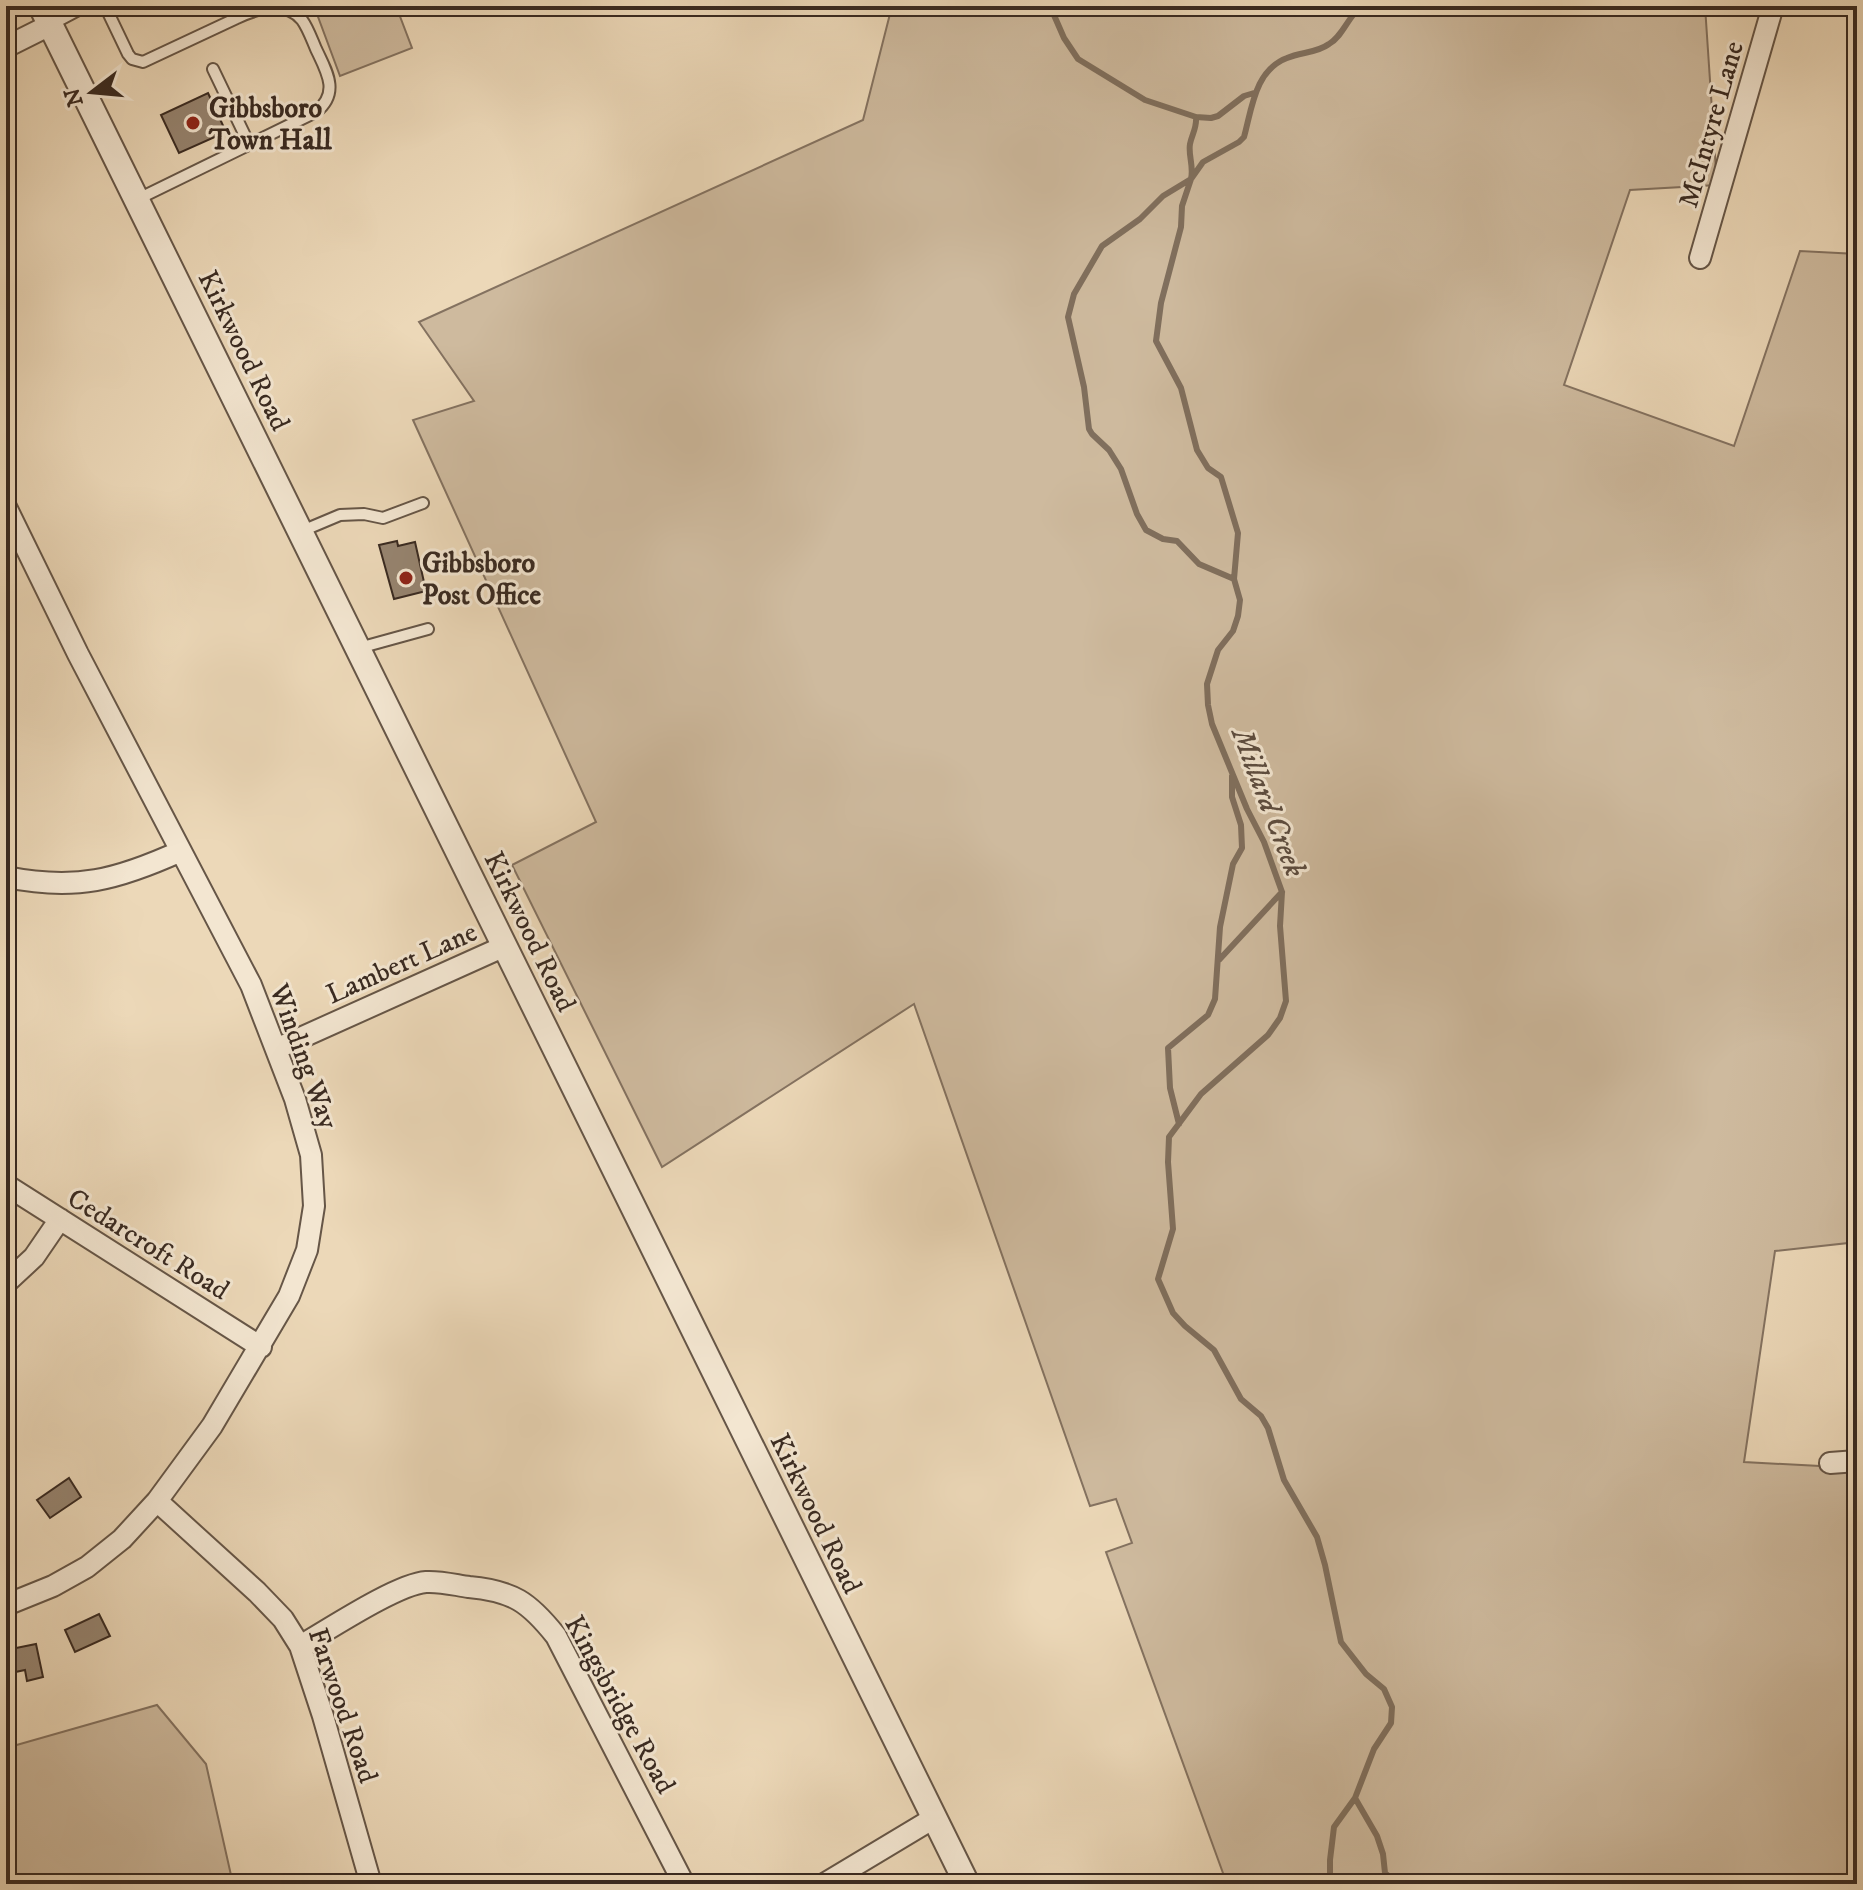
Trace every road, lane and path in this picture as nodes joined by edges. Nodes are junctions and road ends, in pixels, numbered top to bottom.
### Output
1 (86, 6) edge
2 (105, 6) edge
3 (231, 6) edge
4 (1773, 6) edge
5 (46, 15) edge
6 (237, 18) junction
7 (6, 47) edge
8 (213, 69) dead end
9 (249, 144) junction
10 (138, 199) junction
11 (1700, 258) dead end
12 (423, 503) dead end
13 (6, 507) edge
14 (300, 532) junction
15 (428, 629) dead end
16 (357, 648) junction
17 (181, 851) junction
18 (6, 877) edge
19 (505, 946) junction
20 (276, 1049) junction
21 (6, 1185) edge
22 (60, 1219) junction
23 (6, 1283) edge
24 (261, 1347) junction
25 (1857, 1461) edge
26 (1830, 1463) dead end
27 (157, 1501) junction
28 (6, 1605) edge
29 (300, 1646) junction
30 (934, 1818) junction
31 (371, 1884) edge
32 (684, 1884) edge
33 (824, 1884) edge
34 (967, 1884) edge

1 - 5 lane
2 - 6 lane
3 - 6 lane
4 - 11 street, McIntyre Lane
5 - 7 street
5 - 10 street, Kirkwood Road
6 - 9 lane
8 - 9 lane
9 - 10 lane
10 - 14 street, Kirkwood Road
12 - 14 lane
13 - 17 street, Winding Way
14 - 16 street, Kirkwood Road
15 - 16 lane
16 - 19 street, Kirkwood Road
17 - 18 street
17 - 20 street, Winding Way
19 - 20 street, Lambert Lane
19 - 30 street, Kirkwood Road
20 - 24 street, Winding Way
21 - 22 street, Cedarcroft Road
22 - 23 street
22 - 24 street, Cedarcroft Road
24 - 27 street, Winding Way
25 - 26 street
27 - 28 street, Winding Way
27 - 29 street, Farwood Road
29 - 31 street, Farwood Road
29 - 32 street, Kingsbridge Road
30 - 33 street
30 - 34 street, Kirkwood Road

